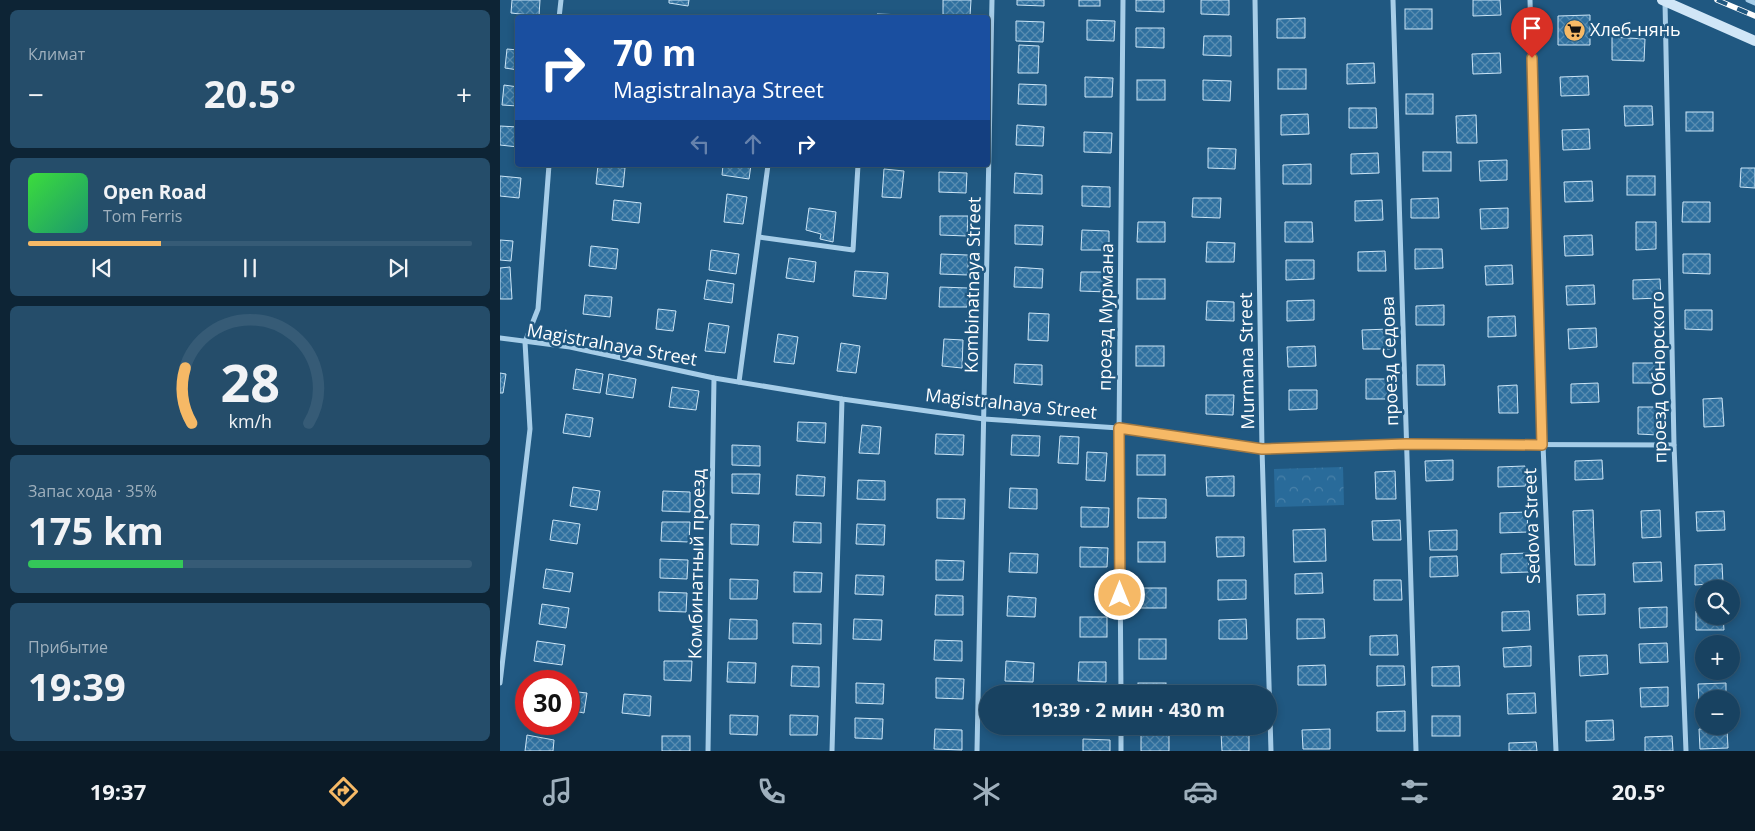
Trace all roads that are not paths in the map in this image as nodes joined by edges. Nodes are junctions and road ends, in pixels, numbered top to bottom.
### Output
1 (560, 0) edge
2 (992, 0) edge
3 (1124, 0) edge
4 (1255, 0) edge
5 (1393, 0) edge
6 (1530, 0) edge
7 (1748, 0) edge
8 (1663, 1) edge
9 (1755, 3) edge
10 (559, 15) edge
11 (1755, 41) edge
12 (990, 104) edge
13 (549, 167) edge
14 (768, 167) edge
15 (858, 167) edge
16 (989, 167) edge
17 (759, 238) junction
18 (500, 338) edge
19 (525, 342) junction
20 (714, 378) junction
21 (739, 382) junction
22 (842, 398) junction
23 (984, 418) junction
24 (1119, 428) junction
25 (1406, 444) junction
26 (1542, 445) junction
27 (1674, 445) junction
28 (1262, 449) junction
29 (500, 683) edge
30 (1121, 685) edge
31 (1121, 735) edge
32 (708, 751) edge
33 (832, 751) edge
34 (977, 751) edge
35 (1121, 751) edge
36 (1271, 751) edge
37 (1416, 751) edge
38 (1556, 751) edge
39 (1686, 751) edge

1 - 10 street
2 - 12 street, Kombinatnaya Street
3 - 24 street, проезд Мурмана
4 - 28 street, Murmana Street
5 - 25 street, проезд Седова
6 - 26 street, Sedova Street
7 - 9 street
8 - 11 street
8 - 27 street, проезд Обнорского
13 - 19 street
14 - 17 street
15 - 17 street
16 - 23 street, Kombinatnaya Street
17 - 21 street
18 - 19 street, Magistralnaya Street
19 - 20 street, Magistralnaya Street
19 - 29 street
20 - 21 street, Magistralnaya Street
20 - 32 street, Комбинатный проезд
21 - 22 street, Magistralnaya Street
22 - 23 street, Magistralnaya Street
22 - 33 street
23 - 24 street, Magistralnaya Street
23 - 34 street, Kombinatnaya Street
24 - 28 street, Magistralnaya Street
24 - 30 street, проезд Мурмана
25 - 26 street, Magistralnaya Street
25 - 28 street, Magistralnaya Street
25 - 37 street, проезд Седова
26 - 27 street, Magistralnaya Street
26 - 38 street, Sedova Street
27 - 39 street, проезд Обнорского
28 - 36 street, Murmana Street
31 - 35 street

